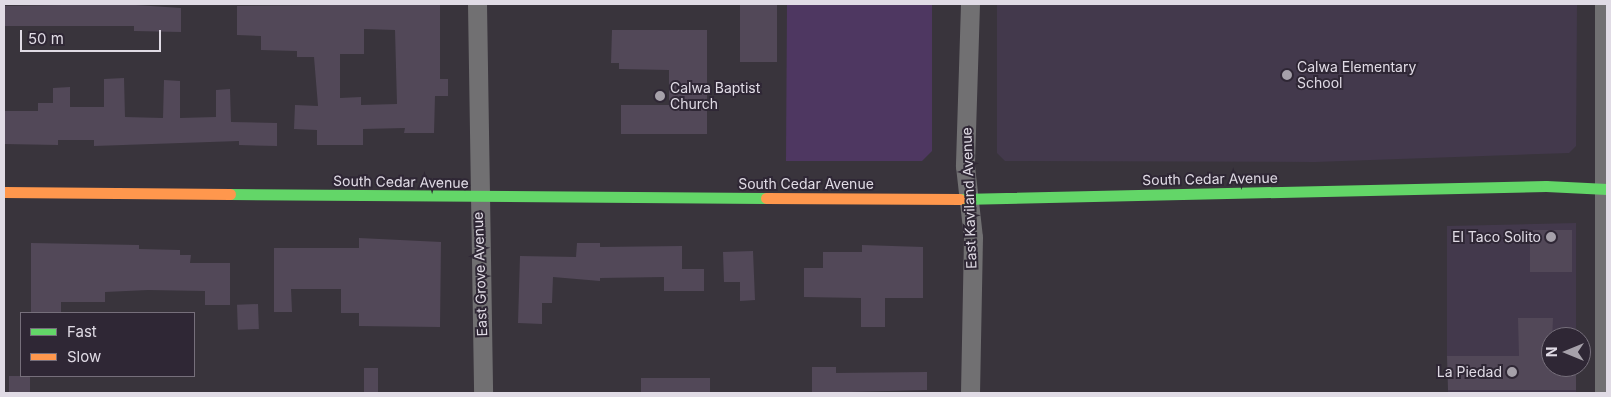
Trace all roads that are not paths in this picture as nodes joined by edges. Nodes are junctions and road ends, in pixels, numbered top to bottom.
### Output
1 (477, 4) edge
2 (970, 4) edge
3 (1604, 4) edge
4 (1605, 190) edge
5 (4, 192) edge
6 (478, 198) junction
7 (968, 199) junction
8 (483, 393) edge
9 (970, 393) edge
10 (1604, 393) edge

1 - 6 street, East Grove Avenue
2 - 7 street, East Kaviland Avenue
3 - 4 street
4 - 7 main road, South Cedar Avenue
4 - 10 street
5 - 6 main road, South Cedar Avenue
6 - 7 main road, South Cedar Avenue
6 - 8 street, East Grove Avenue
7 - 9 street, East Kaviland Avenue

